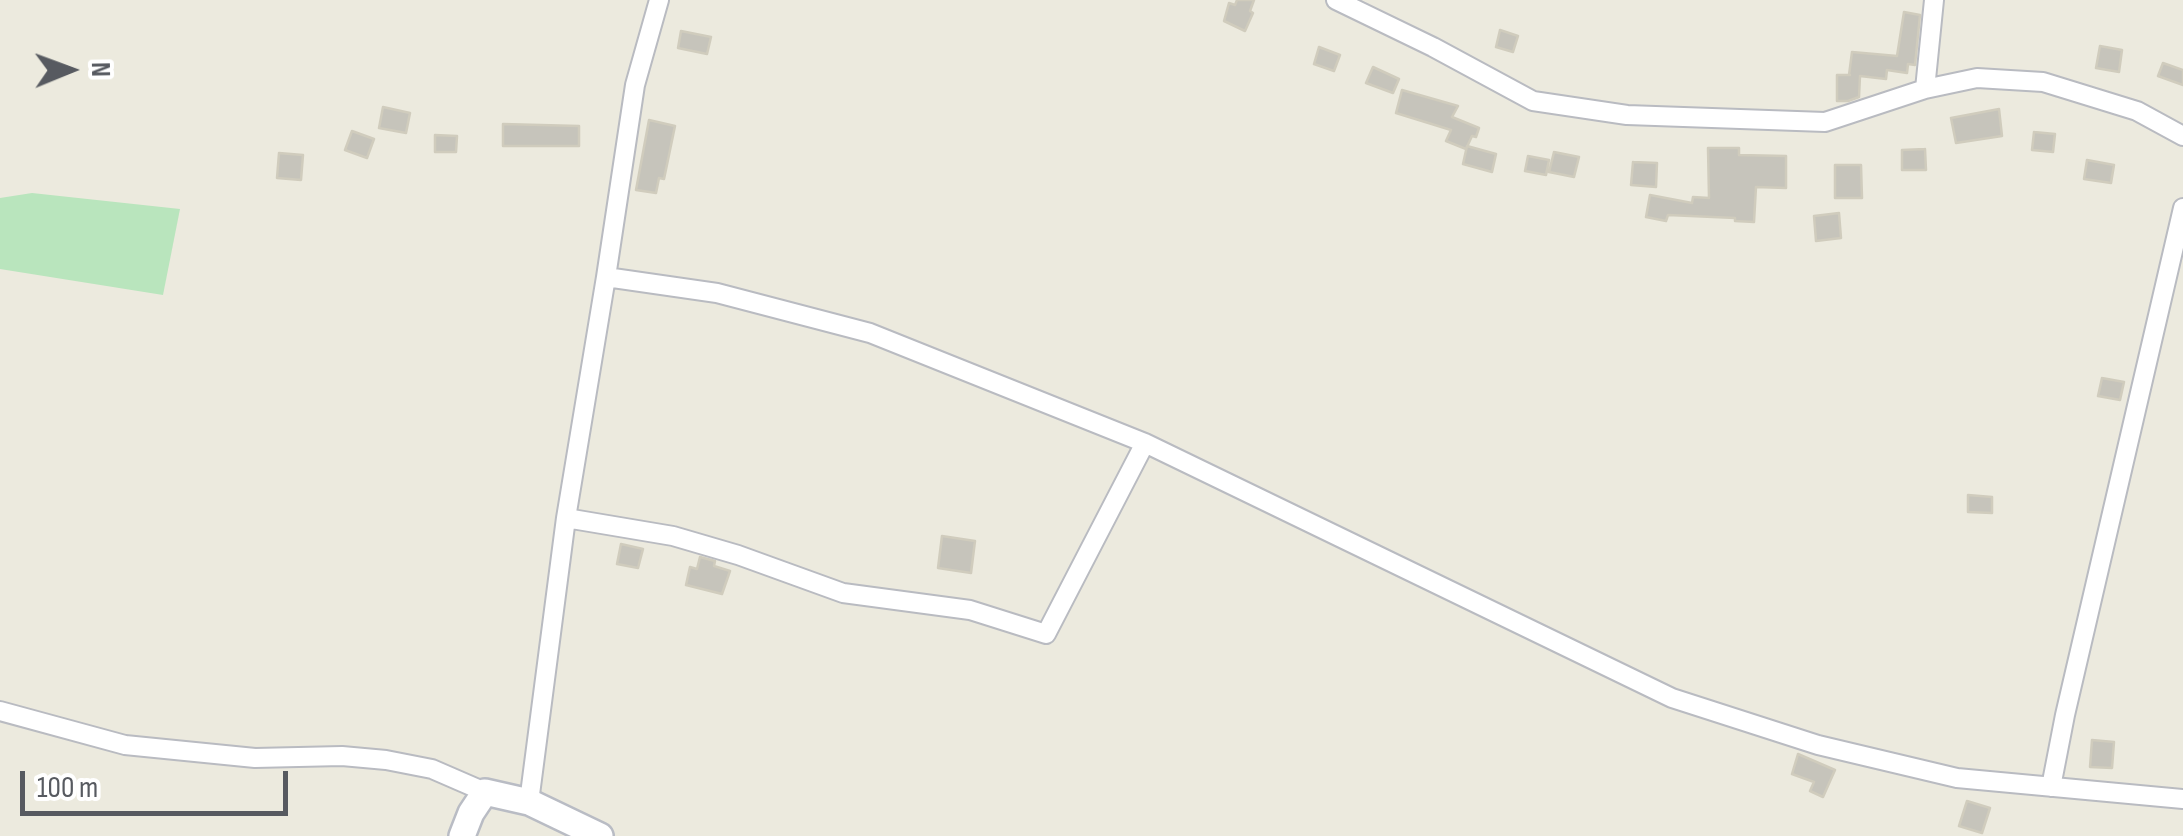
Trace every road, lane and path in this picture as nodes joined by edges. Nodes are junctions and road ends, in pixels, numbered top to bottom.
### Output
1 (658, 0) edge
2 (1336, 0) edge
3 (1934, 0) edge
4 (1925, 89) junction
5 (2183, 136) edge
6 (2183, 208) edge
7 (606, 278) junction
8 (1145, 443) junction
9 (566, 518) junction
10 (0, 710) edge
11 (2050, 787) junction
12 (485, 792) junction
13 (2183, 799) edge
14 (529, 802) junction
15 (462, 836) edge
16 (600, 836) edge

1 - 7 street
2 - 4 street
3 - 4 street
4 - 5 street
6 - 11 street
7 - 8 street
7 - 9 street
8 - 9 street
8 - 11 street
9 - 14 street
10 - 12 street
11 - 13 street
12 - 14 street
12 - 15 street
14 - 16 street

